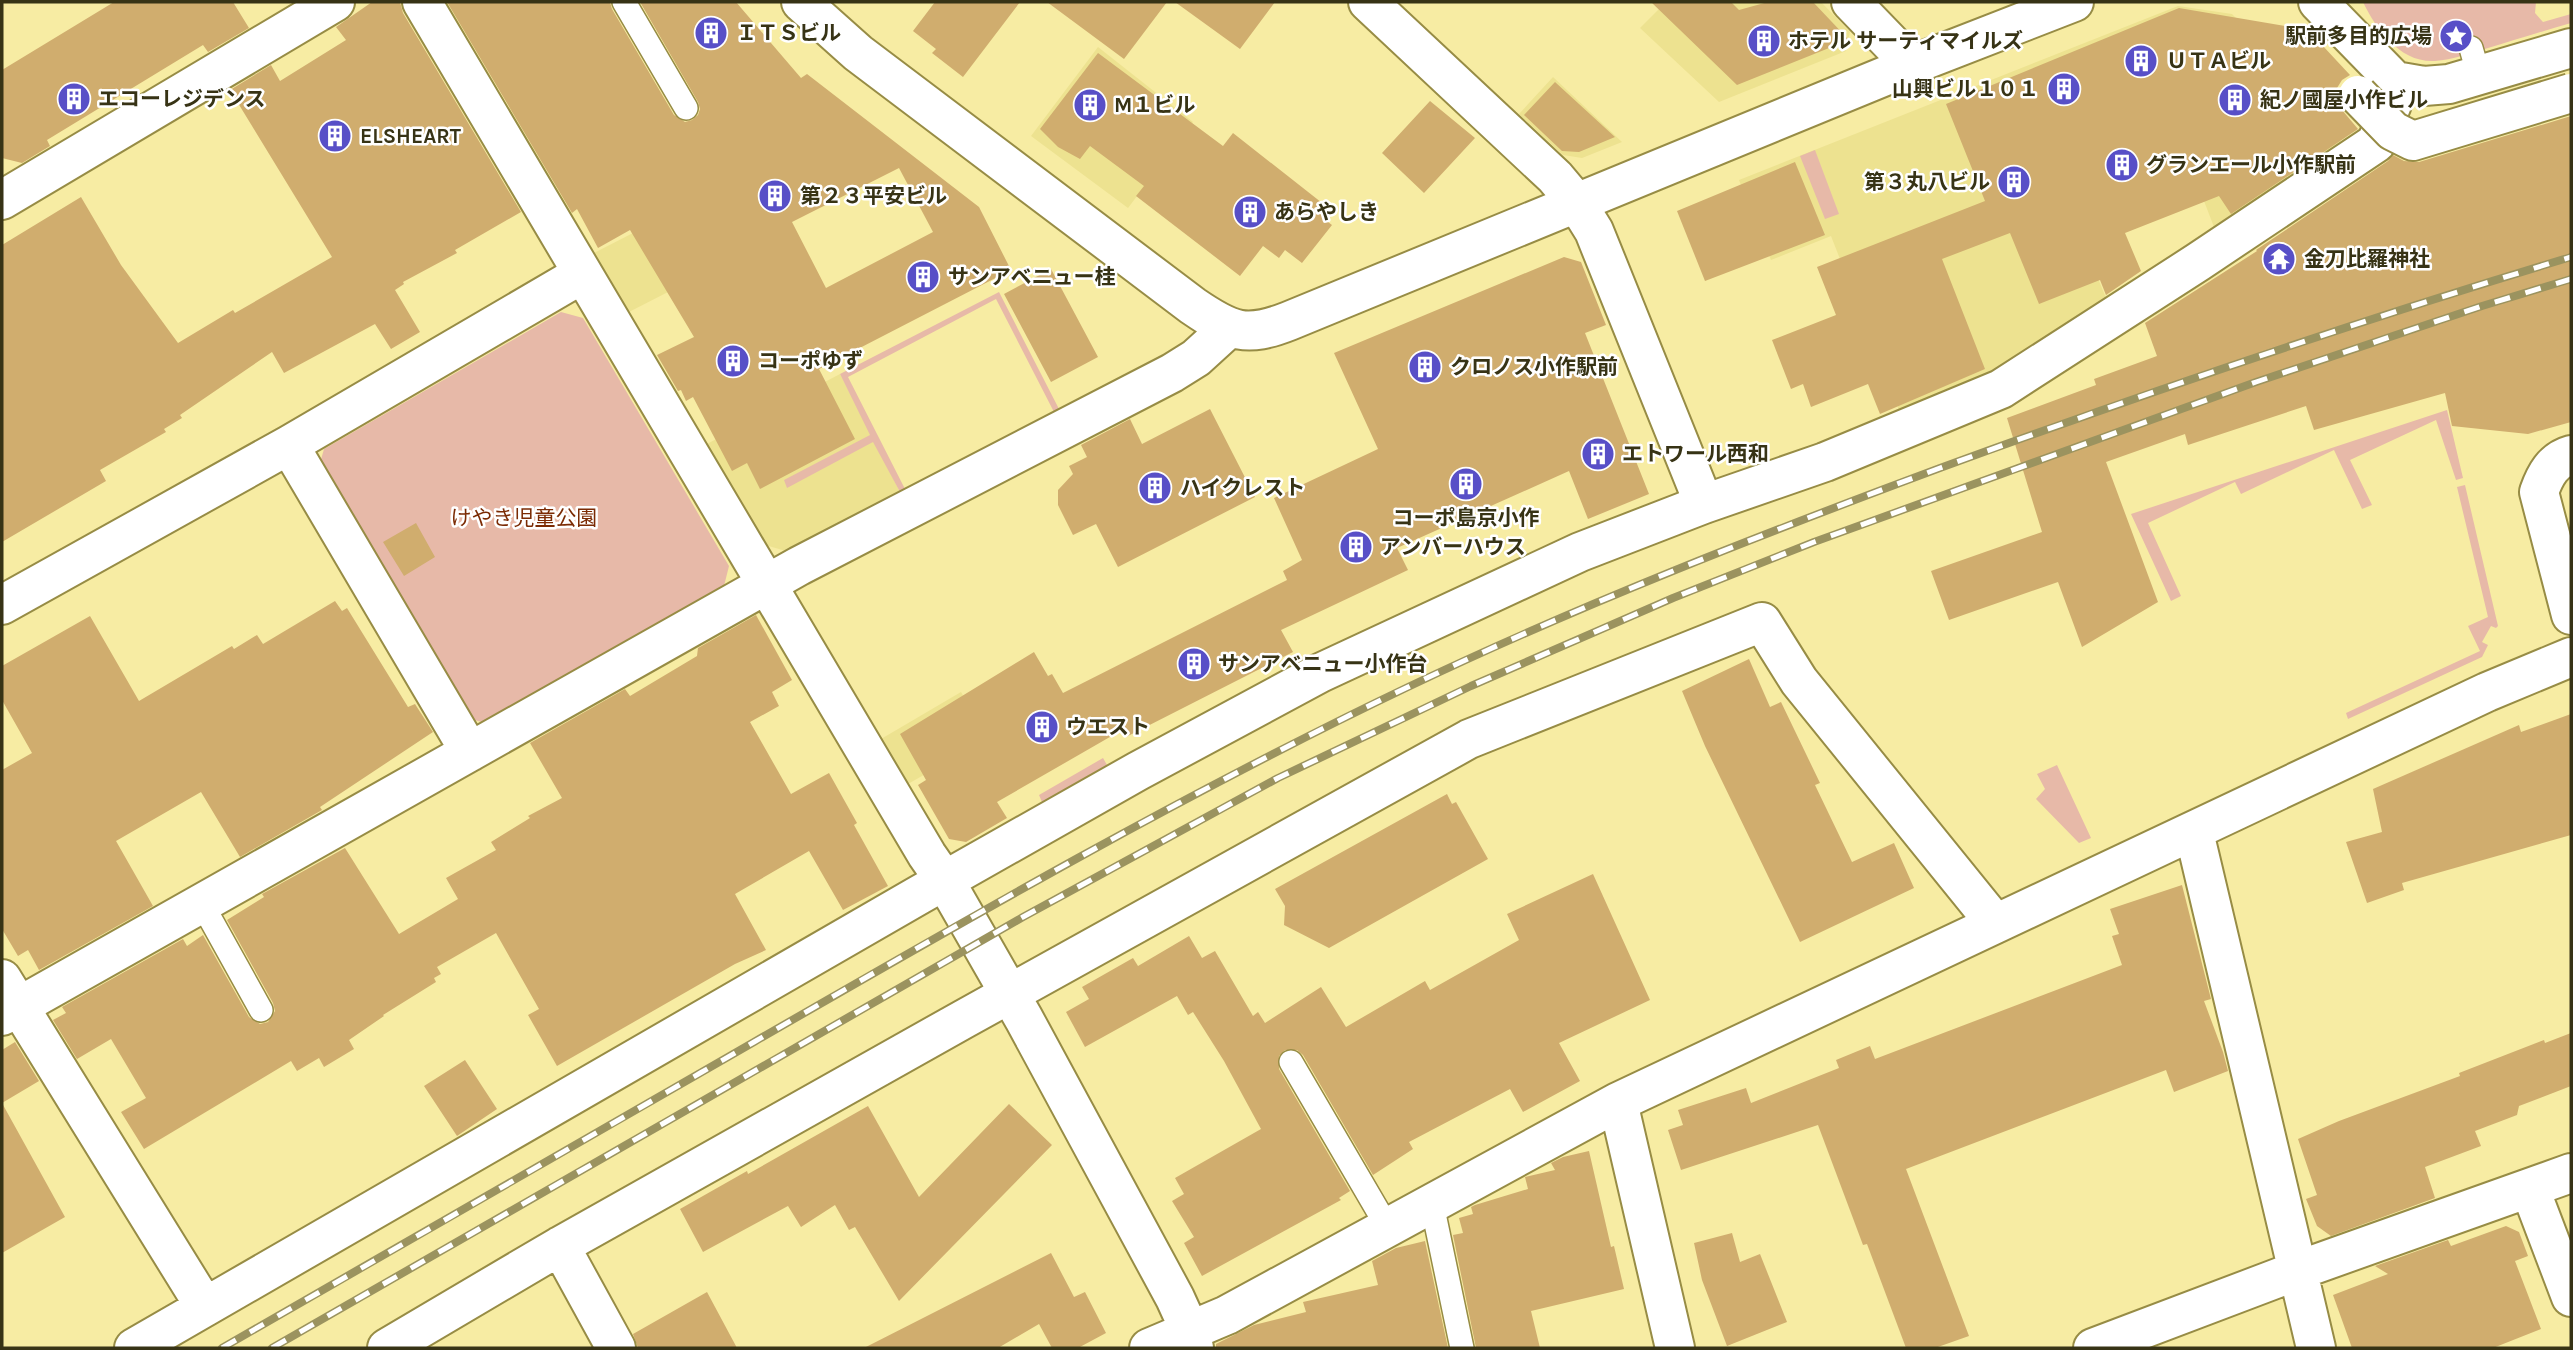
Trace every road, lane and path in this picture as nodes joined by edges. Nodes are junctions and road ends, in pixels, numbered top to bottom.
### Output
1 (335, 2) edge
2 (422, 2) edge
3 (624, 2) edge
4 (801, 2) edge
5 (1368, 2) edge
6 (1851, 2) edge
7 (2074, 2) edge
8 (2329, 8) edge
9 (2571, 48) edge
10 (1912, 65) junction
11 (2395, 81) junction
12 (2571, 93) edge
13 (2358, 95) dead end
14 (686, 108) dead end
15 (4, 195) edge
16 (1576, 202) junction
17 (582, 274) junction
18 (1230, 327) junction
19 (289, 445) junction
20 (2571, 455) edge
21 (1704, 505) junction
22 (767, 584) junction
23 (2, 605) edge
24 (2571, 615) edge
25 (2571, 657) edge
26 (470, 752) junction
27 (2194, 832) junction
28 (945, 881) junction
29 (201, 902) junction
30 (1995, 923) junction
31 (1010, 993) junction
32 (7, 1001) edge
33 (261, 1010) dead end
34 (1291, 1062) dead end
35 (1618, 1102) junction
36 (2571, 1173) edge
37 (2530, 1189) junction
38 (1432, 1204) junction
39 (1388, 1228) junction
40 (560, 1247) junction
41 (2299, 1270) junction
42 (2571, 1297) edge
43 (205, 1307) junction
44 (1192, 1340) edge
45 (399, 1345) edge
46 (134, 1348) edge
47 (617, 1348) edge
48 (1149, 1348) edge
49 (1462, 1348) edge
50 (1675, 1348) edge
51 (2093, 1348) edge
52 (2316, 1348) edge

1 - 15 street
2 - 17 street
3 - 14 lane
4 - 18 street
5 - 16 street
6 - 10 street
7 - 10 street
8 - 11 street
9 - 11 street
10 - 16 street
11 - 21 street
12 - 13 street, bridge
16 - 18 street
16 - 21 street
17 - 19 street
17 - 22 street
18 - 22 street
19 - 23 street
19 - 26 street
20 - 24 street
21 - 28 street
22 - 26 street
22 - 28 street
25 - 27 street
26 - 29 street
27 - 30 street
27 - 41 street
28 - 31 street
28 - 43 street
29 - 32 street
29 - 33 lane
30 - 31 street
30 - 35 street
31 - 40 street
31 - 44 street
32 - 43 street
34 - 39 lane
35 - 38 street
35 - 50 street
36 - 37 street
37 - 41 street
37 - 42 street
38 - 39 street
38 - 49 lane
39 - 44 street
40 - 45 street
40 - 47 street
41 - 51 street
41 - 52 street
43 - 46 street
44 - 48 street

